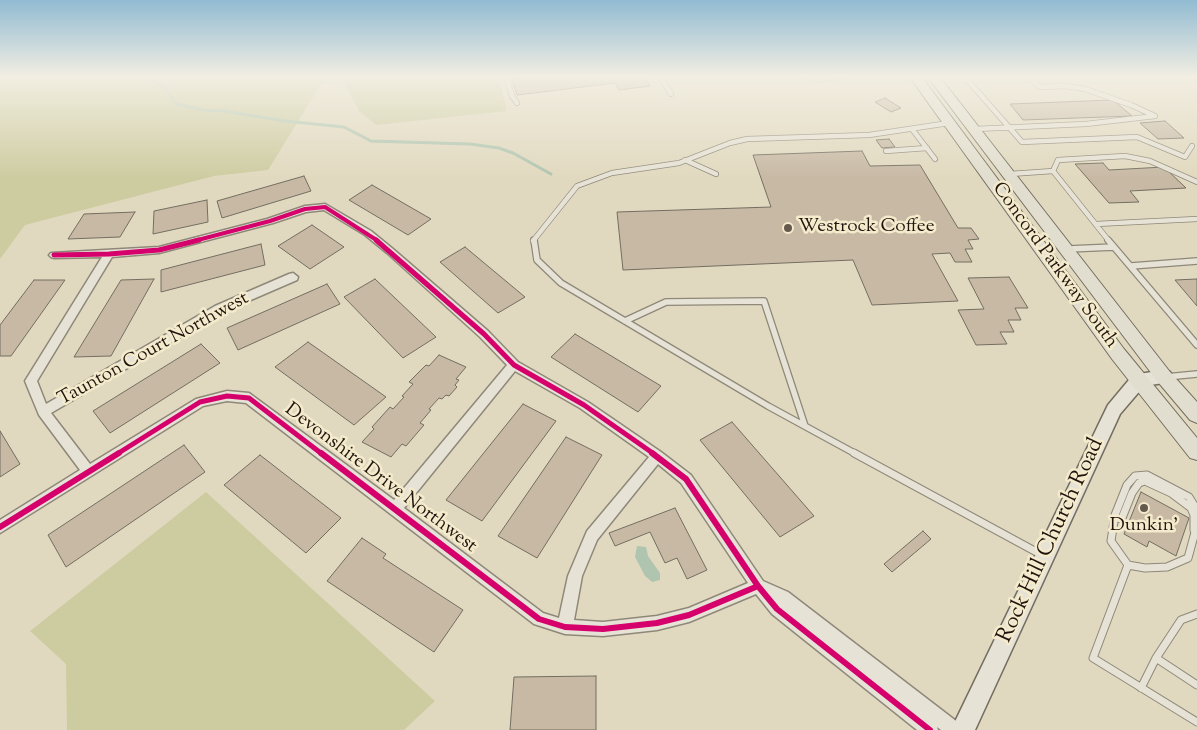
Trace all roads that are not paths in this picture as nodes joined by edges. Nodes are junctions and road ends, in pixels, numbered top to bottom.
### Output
1 (940, 110) edge
2 (960, 110) edge
3 (995, 110) edge
4 (1142, 110) edge
5 (950, 123) junction
6 (1009, 126) junction
7 (912, 129) junction
8 (975, 129) junction
9 (1192, 146) dead end
10 (927, 148) junction
11 (886, 152) dead end
12 (935, 159) dead end
13 (685, 160) junction
14 (1052, 172) junction
15 (716, 174) dead end
16 (1009, 174) junction
17 (1197, 182) edge
18 (1197, 218) edge
19 (1096, 224) junction
20 (1114, 247) junction
21 (1066, 249) junction
22 (108, 254) junction
23 (54, 256) dead end
24 (1197, 261) edge
25 (1131, 266) junction
26 (293, 277) dead end
27 (624, 321) junction
28 (1197, 345) edge
29 (514, 365) junction
30 (1197, 374) edge
31 (1164, 377) junction
32 (1139, 380) junction
33 (43, 412) junction
34 (1197, 415) edge
35 (805, 426) junction
36 (1197, 452) edge
37 (657, 456) junction
38 (90, 472) junction
39 (394, 510) junction
40 (1197, 510) edge
41 (1114, 519) junction
42 (1197, 525) edge
43 (0, 527) edge
44 (1194, 538) junction
45 (1044, 556) junction
46 (1128, 565) junction
47 (758, 586) junction
48 (1197, 614) edge
49 (565, 627) junction
50 (1156, 658) junction
51 (1197, 685) edge
52 (1141, 688) junction
53 (1197, 722) edge
54 (930, 730) edge
55 (954, 730) edge
56 (963, 730) edge

1 - 5 main road, Concord Parkway South
2 - 8 main road, Concord Parkway South
3 - 6 lane
4 - 6 lane
5 - 7 lane
5 - 32 main road, Concord Parkway South
6 - 8 lane
6 - 9 lane
7 - 10 lane
7 - 13 lane
8 - 16 main road, Concord Parkway South
10 - 11 lane
10 - 12 lane
13 - 15 lane
13 - 27 lane
14 - 16 lane
14 - 17 lane
14 - 19 lane
16 - 21 main road, Concord Parkway South
18 - 19 lane
19 - 20 lane
20 - 21 lane
20 - 25 lane
21 - 31 main road, Concord Parkway South
22 - 23 street
22 - 29 street
22 - 33 street
24 - 25 lane
25 - 28 lane
26 - 33 street, Taunton Court Northwest
27 - 35 lane
27 - 35 lane
29 - 37 street
29 - 39 street
30 - 31 lane
31 - 32 main road
31 - 34 main road, Concord Parkway South
32 - 36 main road, Concord Parkway South
32 - 45 main road, Rock Hill Church Road
33 - 38 street
35 - 45 lane
37 - 47 street
37 - 49 street
38 - 39 street, Devonshire Drive Northwest
38 - 43 street, Devonshire Drive Northwest
39 - 49 street, Devonshire Drive Northwest
40 - 41 lane
41 - 44 lane
41 - 46 lane
42 - 44 lane
44 - 46 lane
45 - 56 main road, Rock Hill Church Road
46 - 52 lane
47 - 49 street, Devonshire Drive Northwest
47 - 54 street
47 - 55 street
48 - 50 lane
50 - 51 lane
50 - 52 lane
52 - 53 lane

